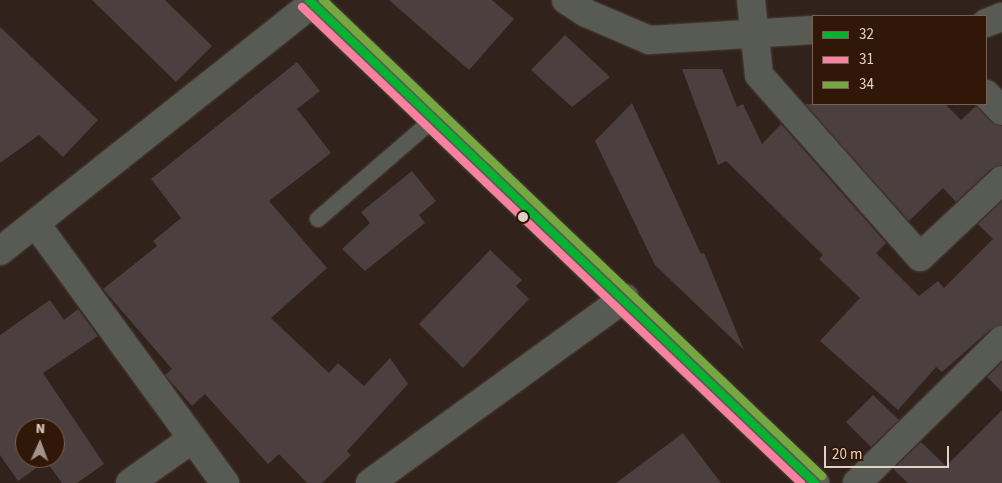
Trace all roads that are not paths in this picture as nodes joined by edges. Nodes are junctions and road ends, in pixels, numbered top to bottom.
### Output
1 (566, 0) edge
2 (751, 0) edge
3 (313, 1) edge
4 (1002, 16) edge
5 (987, 23) edge
6 (812, 30) edge
7 (752, 32) junction
8 (987, 95) edge
9 (1002, 111) edge
10 (435, 118) junction
11 (1002, 180) edge
12 (318, 219) dead end
13 (36, 224) junction
14 (0, 251) edge
15 (625, 298) junction
16 (1002, 340) edge
17 (192, 439) junction
18 (130, 483) edge
19 (225, 483) edge
20 (370, 483) edge
21 (815, 483) edge
22 (857, 483) edge

1 - 7 street
2 - 7 street
3 - 10 street
3 - 13 street
4 - 5 street
6 - 7 street
7 - 11 street
8 - 9 street
10 - 12 lane
10 - 15 street
13 - 14 street
13 - 17 street
15 - 20 street
15 - 21 street
16 - 22 street
17 - 18 street
17 - 19 street

